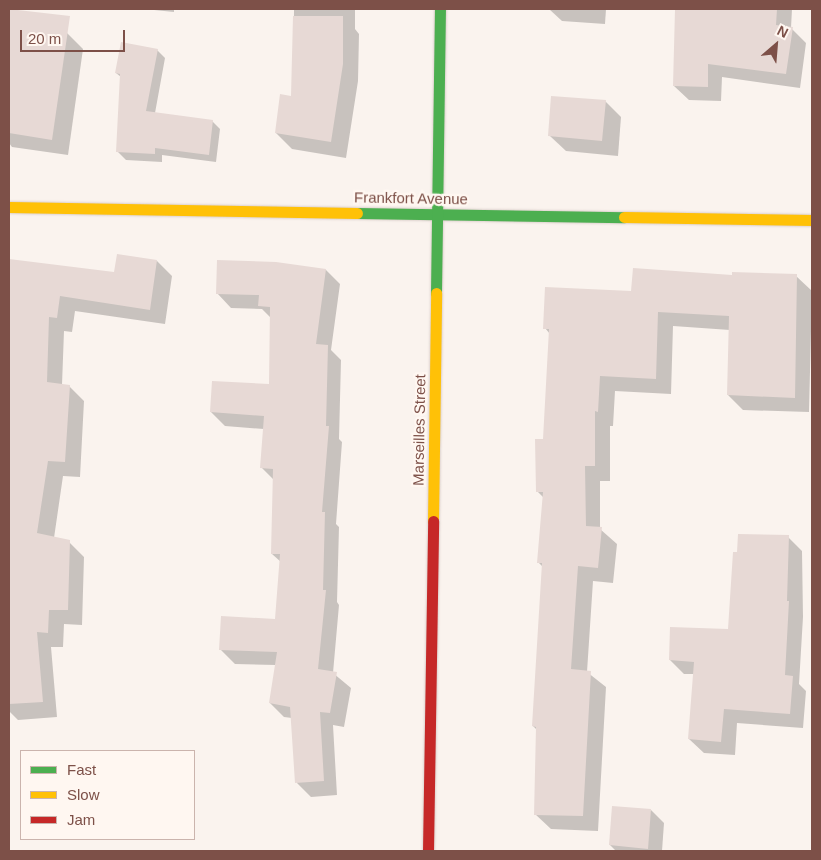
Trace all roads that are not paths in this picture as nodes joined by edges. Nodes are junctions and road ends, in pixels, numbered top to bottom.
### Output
1 (440, 9) edge
2 (9, 207) edge
3 (437, 214) junction
4 (812, 220) edge
5 (428, 851) edge

1 - 3 street, Marseilles Street
2 - 3 street, Frankfort Avenue
3 - 4 street, Frankfort Avenue
3 - 5 street, Marseilles Street

